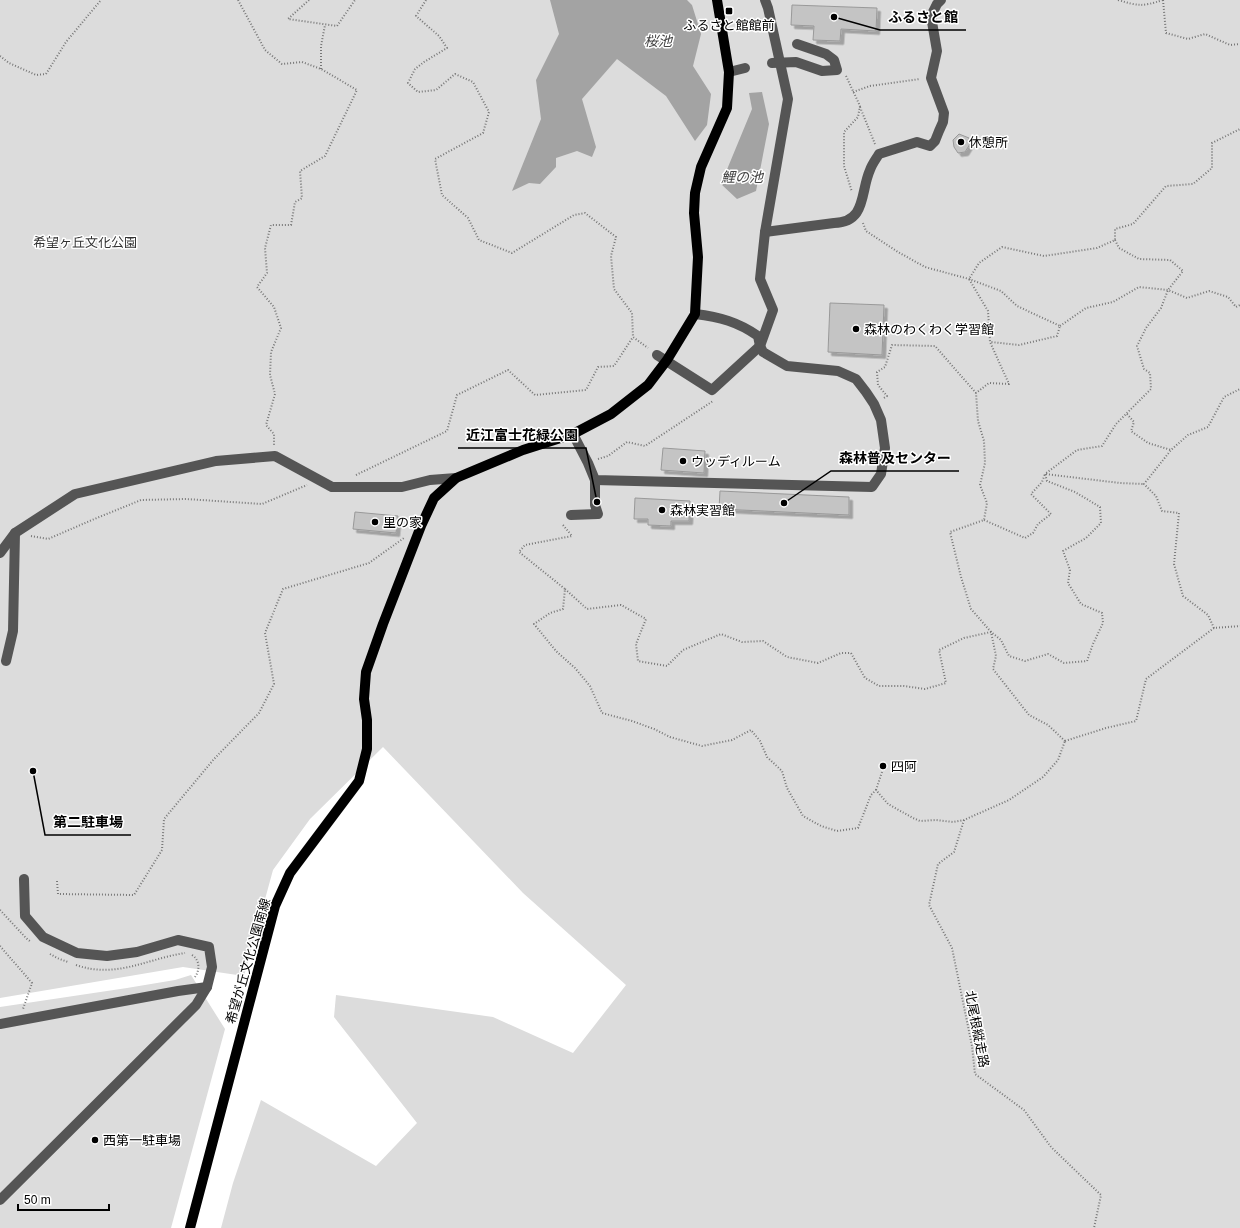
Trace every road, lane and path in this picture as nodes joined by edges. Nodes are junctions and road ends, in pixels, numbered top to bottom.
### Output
1 (101, 0) edge
2 (238, 0) edge
3 (309, 0) edge
4 (355, 0) edge
5 (426, 0) edge
6 (717, 0) edge
7 (764, 0) edge
8 (941, 0) edge
9 (1118, 0) edge
10 (1163, 0) edge
11 (325, 25) junction
12 (797, 44) dead end
13 (1240, 44) edge
14 (0, 56) edge
15 (775, 63) junction
16 (745, 68) dead end
17 (321, 69) junction
18 (837, 70) junction
19 (729, 72) junction
20 (931, 78) junction
21 (853, 92) junction
22 (860, 106) junction
23 (1240, 129) edge
24 (879, 154) junction
25 (858, 211) junction
26 (765, 232) junction
27 (1115, 240) junction
28 (969, 279) junction
29 (1168, 290) junction
30 (1240, 305) edge
31 (695, 314) junction
32 (1060, 326) junction
33 (633, 337) junction
34 (990, 342) junction
35 (760, 346) junction
36 (657, 355) joint
37 (1240, 389) edge
38 (976, 393) junction
39 (716, 399) dead end
40 (874, 404) junction
41 (1127, 414) junction
42 (573, 434) junction
43 (1171, 450) junction
44 (274, 456) junction
45 (588, 463) junction
46 (1045, 474) junction
47 (352, 477) dead end
48 (456, 478) junction
49 (319, 480) junction
50 (595, 480) junction
51 (1144, 484) junction
52 (571, 515) dead end
53 (984, 520) junction
54 (563, 525) dead end
55 (421, 526) junction
56 (15, 533) junction
57 (0, 553) edge
58 (565, 589) junction
59 (1240, 626) edge
60 (1214, 628) junction
61 (991, 632) junction
62 (6, 661) dead end
63 (1065, 741) junction
64 (883, 769) dead end
65 (876, 790) junction
66 (964, 820) junction
67 (24, 879) dead end
68 (57, 881) dead end
69 (0, 910) edge
70 (32, 942) dead end
71 (0, 946) edge
72 (44, 950) dead end
73 (192, 980) dead end
74 (207, 987) junction
75 (30, 1010) dead end
76 (0, 1024) edge
77 (0, 1200) edge
78 (190, 1228) edge
79 (1094, 1228) edge

1 - 14 path
2 - 17 path
3 - 11 path
4 - 11 path
5 - 33 path
6 - 19 main road, 希望が丘文化公園南線
7 - 15 lane
8 - 20 lane
9 - 10 path
10 - 13 path
11 - 17 path
12 - 18 lane
15 - 18 lane
15 - 26 lane
16 - 19 lane
17 - 44 path
18 - 21 path
19 - 31 main road, 希望が丘文化公園南線
20 - 21 path
20 - 24 lane
21 - 22 path
22 - 24 path
22 - 25 path
23 - 27 path
24 - 25 lane
25 - 26 lane
25 - 28 path
26 - 35 lane
27 - 28 path
27 - 29 path
28 - 32 path
28 - 34 path
29 - 30 path
29 - 32 path
29 - 41 path
31 - 35 lane
31 - 42 main road, 希望が丘文化公園南線
32 - 34 path
33 - 36 path
33 - 47 path
34 - 38 path
35 - 36 lane
35 - 40 lane
37 - 43 path
38 - 40 path
38 - 53 path
39 - 45 path
40 - 50 lane
41 - 43 path
41 - 46 path
42 - 45 lane
42 - 48 main road, 希望が丘文化公園南線
43 - 51 path
44 - 49 lane
44 - 56 lane
45 - 50 lane
46 - 51 path
46 - 53 path
46 - 61 path
48 - 49 lane
48 - 55 main road, 希望が丘文化公園南線
49 - 56 path
50 - 52 lane
51 - 60 path
53 - 61 path
54 - 58 path
55 - 68 path
55 - 78 main road, 希望が丘文化公園南線
56 - 57 lane
56 - 62 lane
58 - 61 path
58 - 65 path
59 - 60 path
60 - 63 path
61 - 63 path
63 - 66 path
64 - 65 path
65 - 66 path
66 - 79 path, 北尾根縦走路
67 - 74 lane
69 - 70 path
71 - 75 path
72 - 73 path
74 - 76 lane
74 - 77 lane

